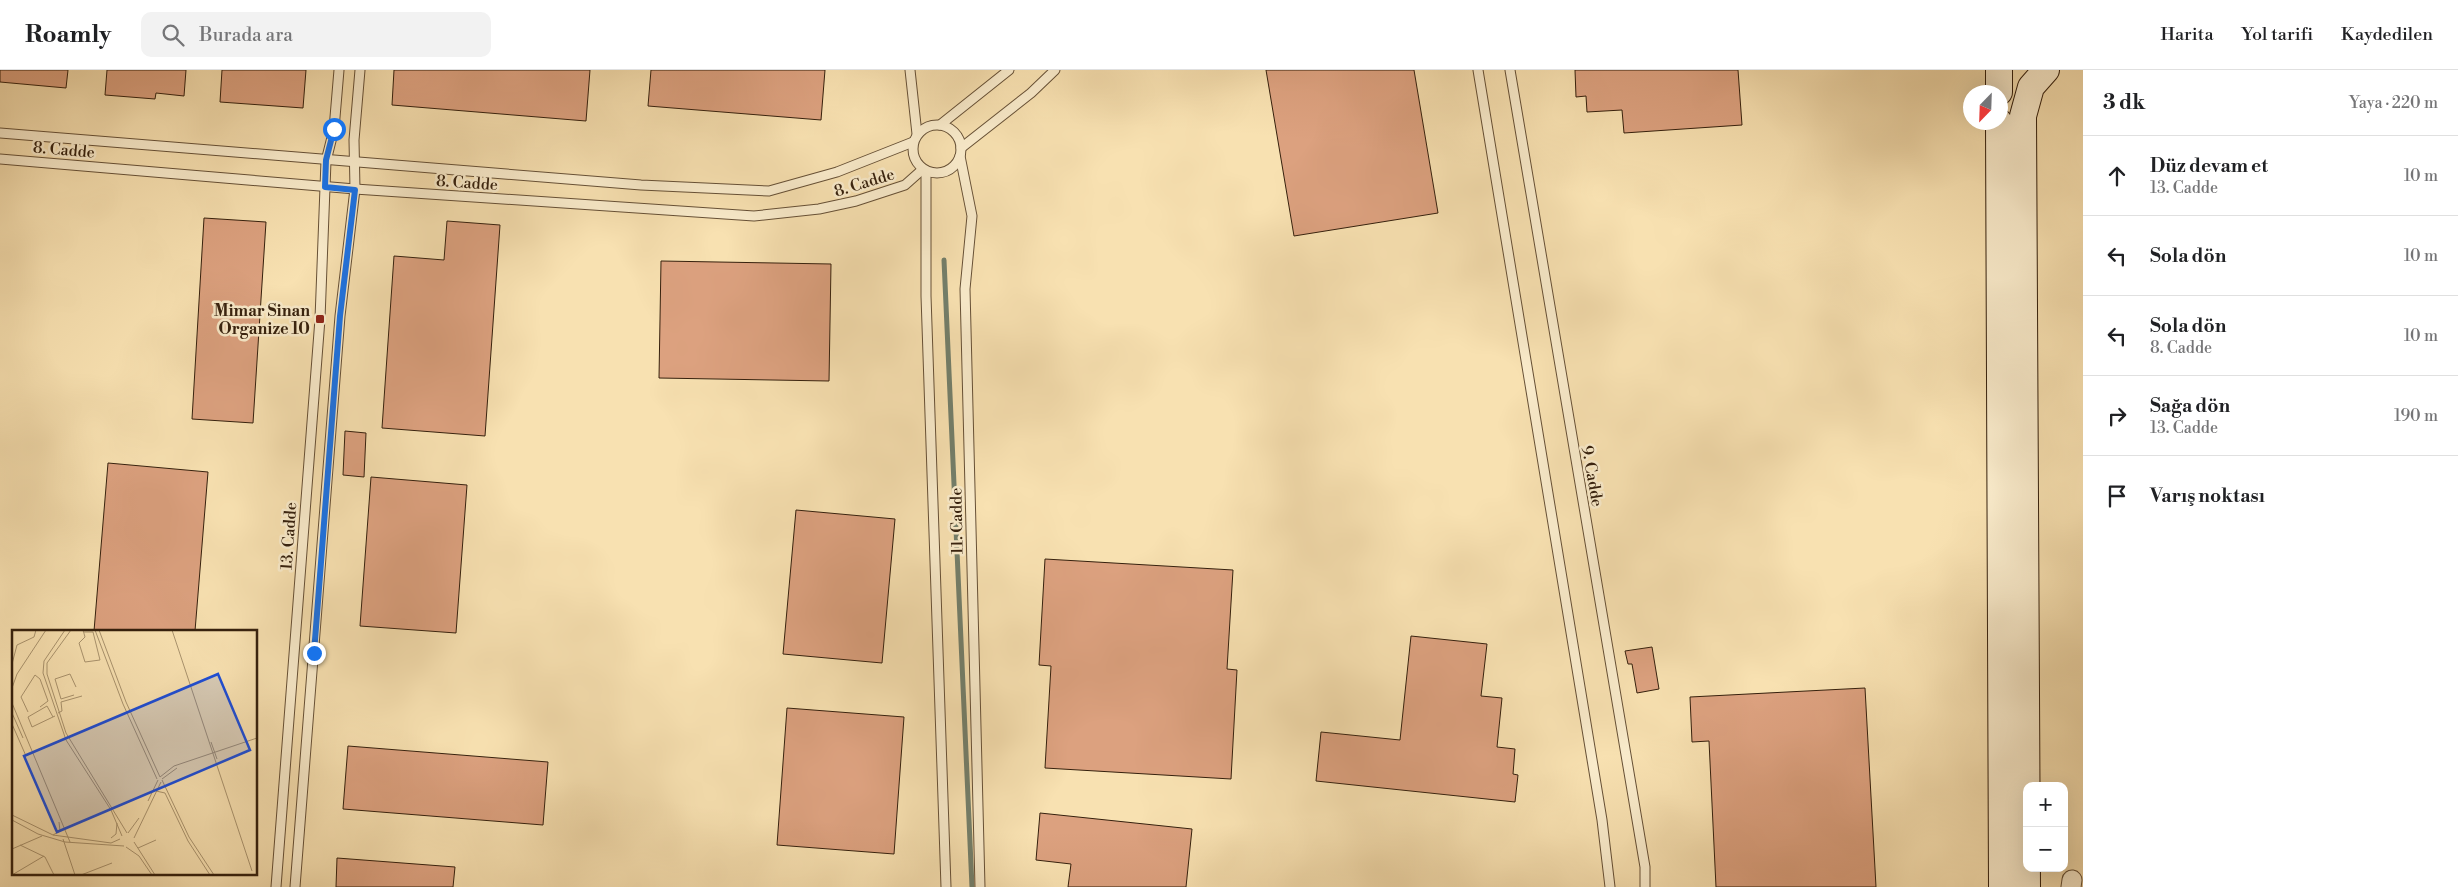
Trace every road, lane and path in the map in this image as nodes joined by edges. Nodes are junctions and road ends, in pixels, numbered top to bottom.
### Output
1 (339, 70) edge
2 (360, 70) edge
3 (910, 70) edge
4 (1009, 70) edge
5 (1055, 70) edge
6 (1478, 70) edge
7 (1510, 70) edge
8 (1998, 70) edge
9 (2046, 70) edge
10 (1999, 85) edge
11 (940, 125) junction
12 (1999, 130) edge
13 (0, 133) edge
14 (915, 138) junction
15 (961, 152) junction
16 (0, 159) edge
17 (326, 160) junction
18 (356, 163) junction
19 (925, 170) junction
20 (325, 187) junction
21 (355, 190) junction
22 (276, 887) edge
23 (295, 887) edge
24 (946, 887) edge
25 (980, 887) edge
26 (1610, 887) edge
27 (1645, 887) edge
28 (2002, 887) edge
29 (2026, 887) edge

1 - 17 lane
2 - 18 lane
3 - 14 lane
4 - 11 lane
5 - 15 lane
6 - 26 lane
7 - 27 lane, 9. Cadde
8 - 10 street
9 - 29 street
11 - 14 lane
11 - 15 lane
12 - 28 street
13 - 17 lane, 8. Cadde
14 - 18 lane, 8. Cadde
14 - 19 lane
15 - 19 lane
15 - 25 lane, 11. Cadde
16 - 20 lane, 8. Cadde
17 - 18 lane, 8. Cadde
17 - 20 lane, 13. Cadde
18 - 21 lane
19 - 21 lane, 8. Cadde
19 - 24 lane, 11. Cadde
20 - 21 lane, 8. Cadde
20 - 22 lane, 13. Cadde
21 - 23 lane

